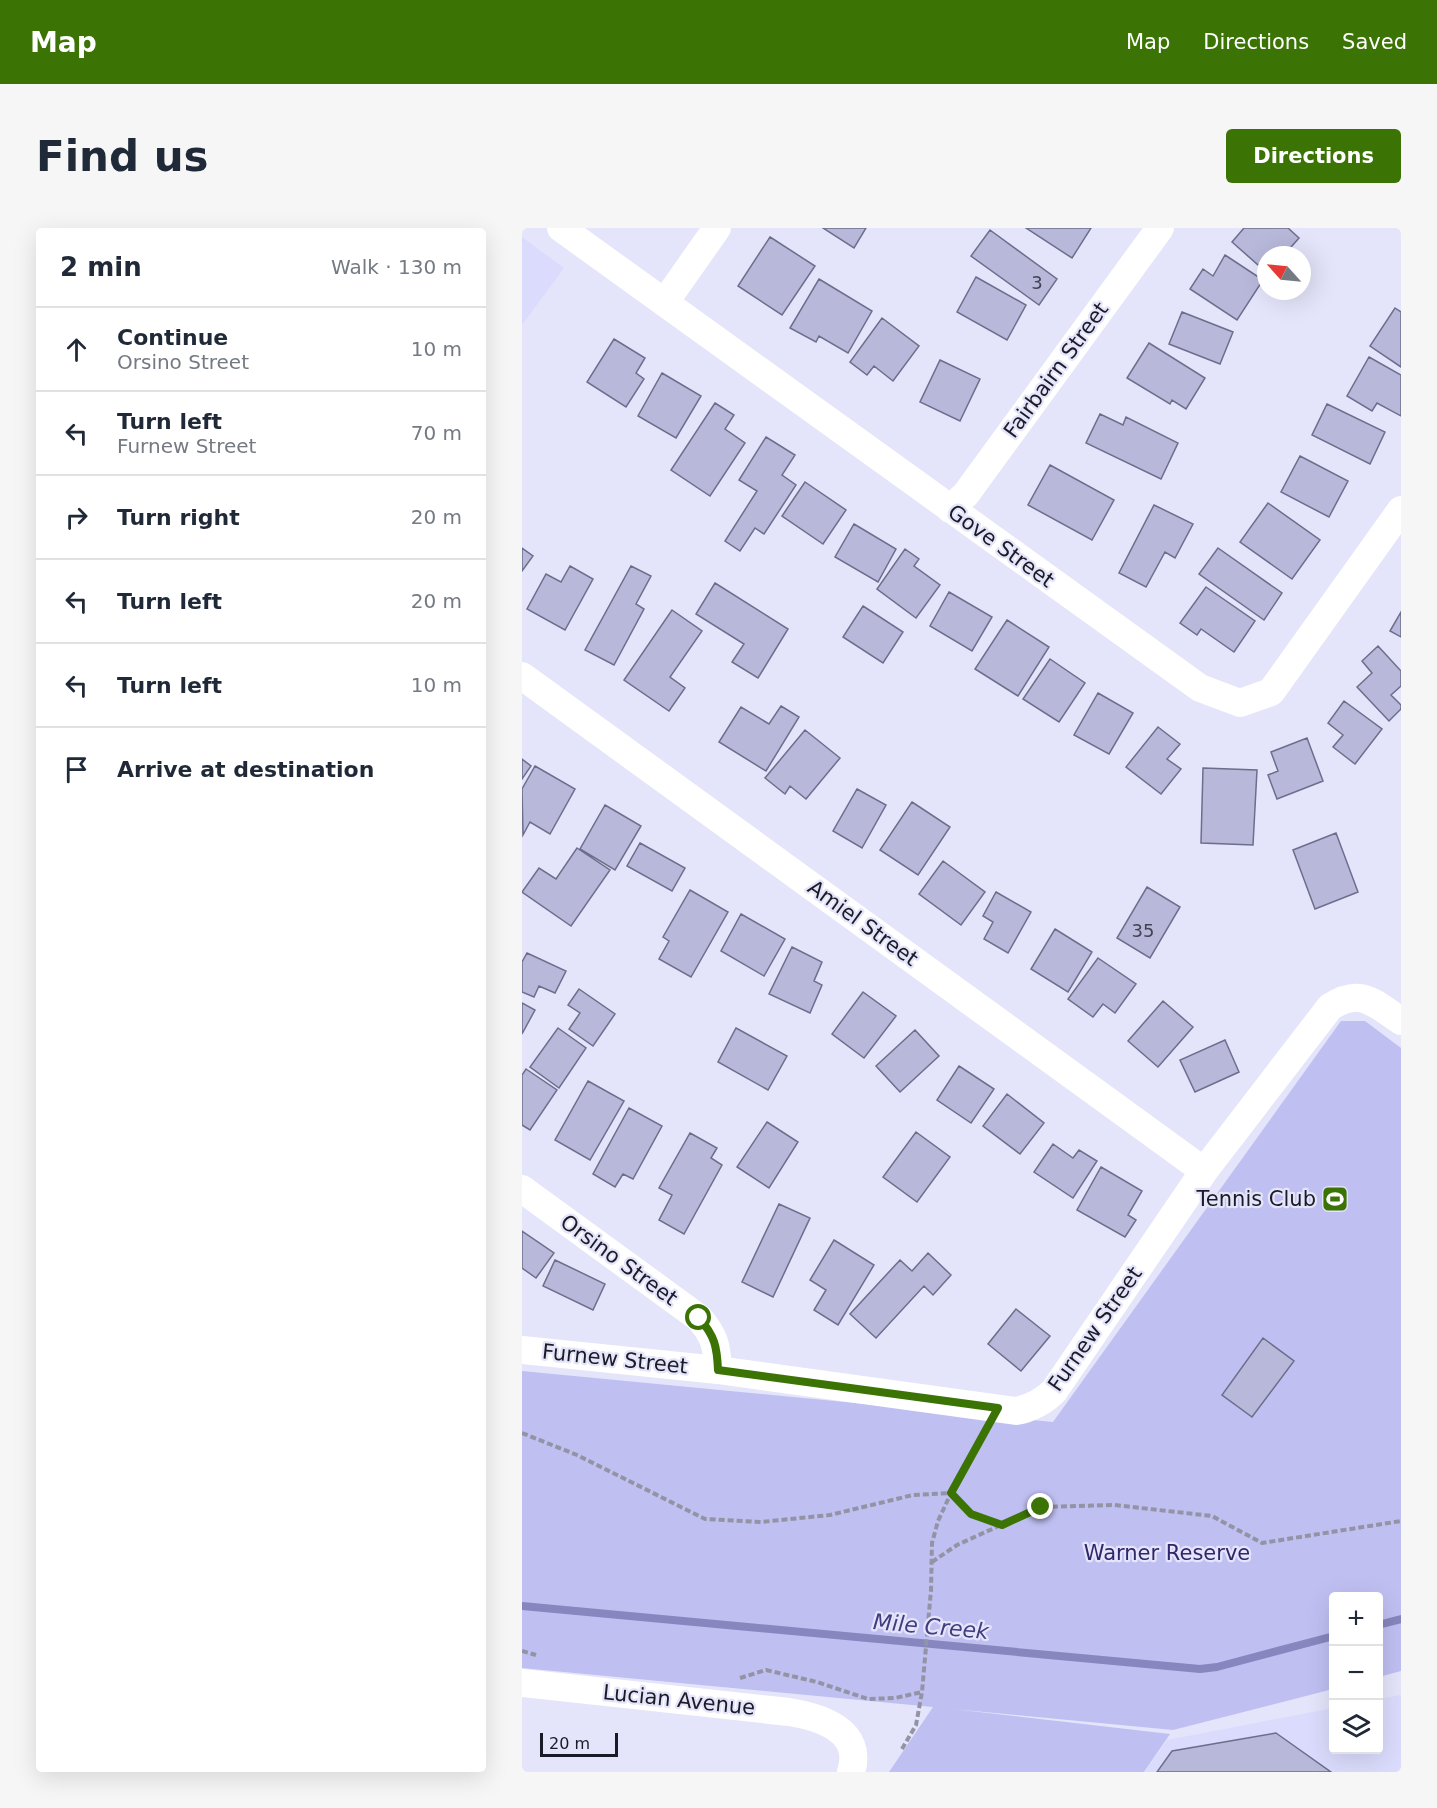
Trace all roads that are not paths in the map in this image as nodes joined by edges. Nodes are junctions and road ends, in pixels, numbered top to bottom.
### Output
1 (561, 228) edge
2 (717, 228) edge
3 (1160, 228) edge
4 (664, 302) junction
5 (950, 510) junction
6 (1401, 510) edge
7 (522, 676) edge
8 (1401, 1021) edge
9 (1204, 1171) junction
10 (522, 1189) edge
11 (522, 1350) edge
12 (718, 1370) junction
13 (522, 1683) edge
14 (851, 1772) edge

1 - 4 street, Gove Street
2 - 4 street
3 - 5 street, Fairbairn Street
4 - 5 street, Gove Street
5 - 6 street, Gove Street
7 - 9 street, Amiel Street
8 - 9 street, Furnew Street
9 - 12 street, Furnew Street
10 - 12 street, Orsino Street
11 - 12 street, Furnew Street
13 - 14 street, Lucian Avenue

